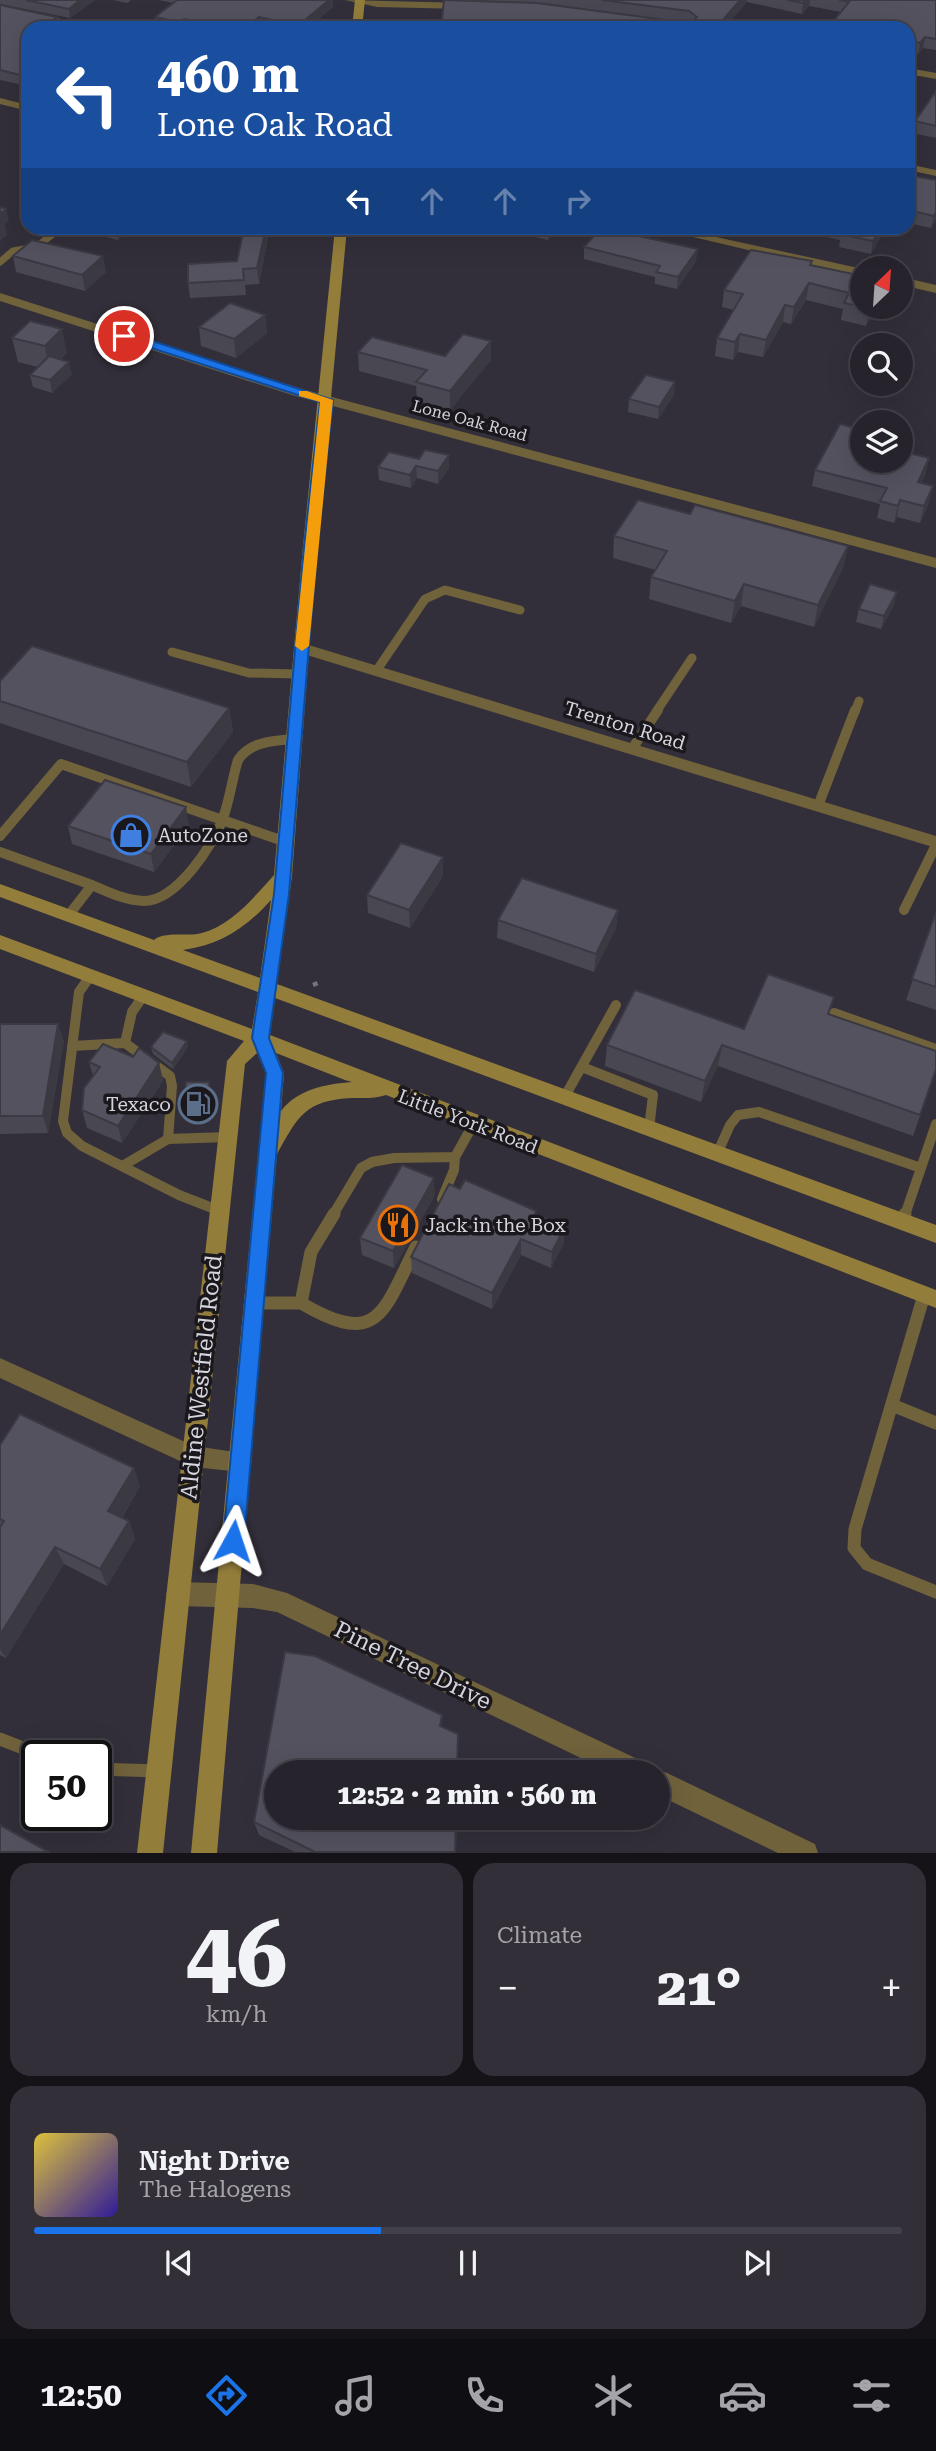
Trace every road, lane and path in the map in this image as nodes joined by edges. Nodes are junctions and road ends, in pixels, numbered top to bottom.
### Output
1 (357, 0) edge
2 (470, 6) edge
3 (0, 9) edge
4 (56, 21) edge
5 (357, 21) edge
6 (915, 72) edge
7 (936, 76) edge
8 (0, 102) edge
9 (21, 106) edge
10 (915, 168) edge
11 (936, 173) edge
12 (52, 235) edge
13 (340, 235) edge
14 (692, 235) edge
15 (0, 262) edge
16 (850, 270) edge
17 (914, 284) edge
18 (936, 289) edge
19 (0, 297) edge
20 (327, 400) junction
21 (936, 563) edge
22 (520, 610) dead end
23 (302, 648) junction
24 (172, 652) dead end
25 (692, 658) dead end
26 (377, 670) junction
27 (299, 674) junction
28 (859, 701) dead end
29 (294, 739) junction
30 (632, 749) junction
31 (818, 806) junction
32 (222, 820) junction
33 (0, 836) edge
34 (286, 842) junction
35 (936, 844) edge
36 (0, 852) edge
37 (283, 876) junction
38 (92, 884) junction
39 (0, 890) edge
40 (904, 910) dead end
41 (68, 916) junction
42 (128, 938) junction
43 (0, 942) edge
44 (91, 975) junction
45 (320, 982) dead end
46 (313, 985) dead end
47 (268, 989) junction
48 (144, 995) junction
49 (616, 1005) dead end
50 (834, 1013) edge
51 (260, 1038) junction
52 (125, 1043) junction
53 (72, 1046) junction
54 (936, 1049) edge
55 (582, 1067) junction
56 (387, 1090) junction
57 (564, 1098) junction
58 (474, 1123) junction
59 (649, 1129) junction
60 (935, 1132) edge
61 (228, 1137) junction
62 (168, 1139) junction
63 (717, 1154) junction
64 (267, 1155) junction
65 (455, 1157) junction
66 (124, 1165) junction
67 (921, 1168) junction
68 (220, 1211) junction
69 (433, 1214) edge
70 (903, 1221) junction
71 (936, 1234) edge
72 (421, 1237) edge
73 (930, 1297) edge
74 (254, 1303) junction
75 (301, 1303) junction
76 (0, 1368) edge
77 (892, 1405) junction
78 (936, 1423) edge
79 (193, 1456) junction
80 (241, 1461) junction
81 (936, 1591) edge
82 (178, 1594) junction
83 (228, 1595) junction
84 (0, 1740) edge
85 (21, 1748) edge
86 (612, 1760) edge
87 (112, 1769) edge
88 (158, 1770) junction
89 (670, 1788) edge
90 (150, 1853) edge
91 (204, 1853) edge
92 (806, 1853) edge

1 - 2 street
1 - 5 main road
3 - 4 street
6 - 7 street
8 - 9 street
10 - 11 street
12 - 15 lane
13 - 20 main road
14 - 16 street
17 - 18 street
19 - 20 street, Lone Oak Road
20 - 21 street, Lone Oak Road
20 - 23 main road
22 - 26 lane
23 - 26 street, Trenton Road
23 - 27 main road
24 - 27 lane
25 - 30 lane
26 - 30 street, Trenton Road
27 - 29 main road
28 - 31 lane
29 - 32 lane
29 - 34 main road
30 - 31 street, Trenton Road
31 - 35 street, Trenton Road
32 - 33 lane
32 - 34 lane
32 - 38 lane
34 - 37 main road
35 - 40 lane
36 - 38 lane
37 - 42 main road
37 - 47 main road
38 - 41 lane
39 - 41 main road
41 - 42 main road
42 - 47 main road
43 - 44 main road, Little York Road
44 - 48 main road, Little York Road
44 - 53 lane
45 - 46 path
47 - 51 main road
47 - 57 main road
48 - 51 main road, Little York Road
48 - 52 lane
49 - 55 lane
50 - 54 lane
51 - 56 main road, Little York Road
51 - 61 main road, Aldine Westfield Road
51 - 64 main road
52 - 53 lane
52 - 62 lane
53 - 66 lane
55 - 57 lane
55 - 59 lane
56 - 58 main road, Little York Road
56 - 64 main road
57 - 59 main road
58 - 65 lane
58 - 73 main road, Little York Road
59 - 63 main road
60 - 67 lane
61 - 62 lane
61 - 68 main road, Aldine Westfield Road
62 - 66 lane
63 - 67 lane
63 - 70 main road
64 - 74 main road
65 - 69 lane
65 - 75 lane
66 - 68 lane
67 - 70 lane
68 - 79 main road, Aldine Westfield Road
70 - 71 main road
72 - 75 lane
73 - 77 lane
74 - 75 lane
74 - 80 main road
76 - 79 street
77 - 78 lane
77 - 81 lane
79 - 80 street
79 - 82 main road, Aldine Westfield Road
80 - 83 main road
82 - 83 street, Pine Tree Drive
82 - 88 main road, Aldine Westfield Road
83 - 86 street, Pine Tree Drive
83 - 91 main road
84 - 85 lane
87 - 88 lane
88 - 90 main road, Aldine Westfield Road
89 - 92 street

